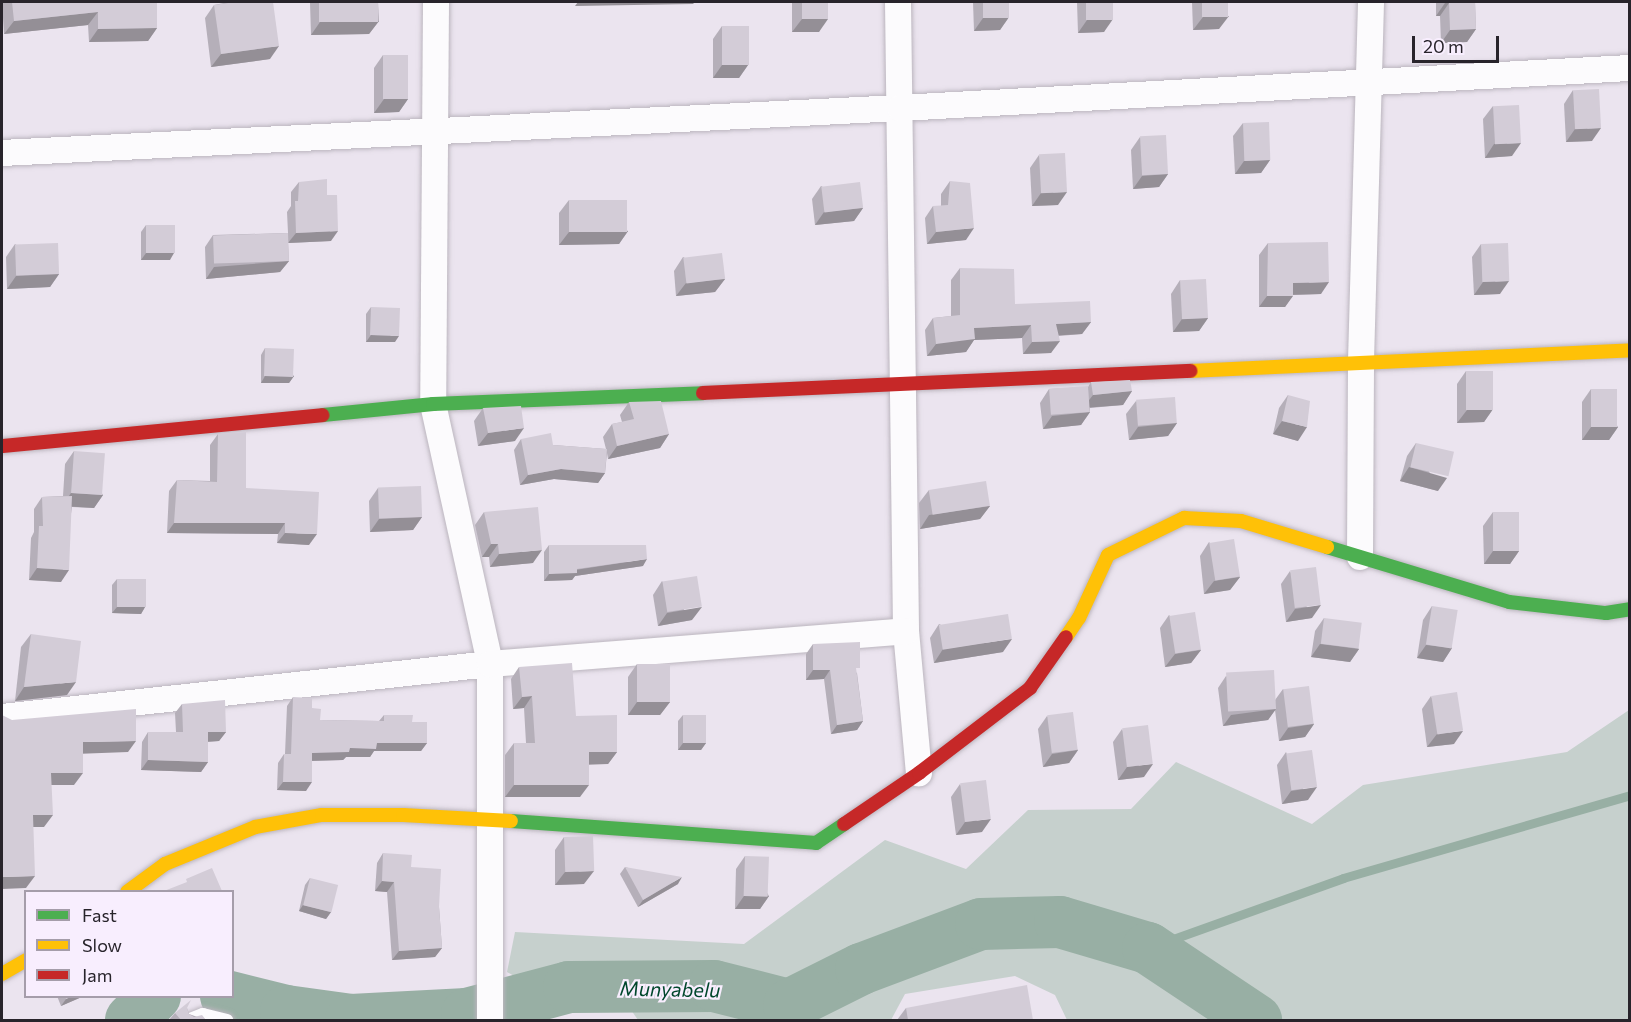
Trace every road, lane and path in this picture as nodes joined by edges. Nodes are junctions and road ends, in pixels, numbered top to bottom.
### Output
1 (436, 2) edge
2 (898, 2) edge
3 (1371, 2) edge
4 (1629, 68) edge
5 (1370, 83) junction
6 (900, 108) junction
7 (436, 130) junction
8 (2, 153) edge
9 (1629, 350) edge
10 (1361, 361) junction
11 (902, 385) junction
12 (433, 404) junction
13 (2, 446) edge
14 (1360, 557) junction
15 (1629, 609) edge
16 (906, 631) junction
17 (490, 664) junction
18 (2, 717) edge
19 (919, 773) junction
20 (488, 819) junction
21 (128, 890) edge
22 (24, 961) edge
23 (2, 974) edge
24 (187, 1020) edge
25 (227, 1020) edge
26 (490, 1020) edge

1 - 7 street
2 - 6 street
3 - 5 street
4 - 5 street
5 - 6 street
5 - 10 street
6 - 7 street
6 - 11 street
7 - 8 street
7 - 12 street
9 - 10 street
10 - 11 street
10 - 14 street
11 - 12 street
11 - 16 street
12 - 13 street
12 - 17 street
14 - 15 street
14 - 19 street
16 - 17 street
16 - 19 street
17 - 18 street
17 - 20 street
19 - 20 street
20 - 21 street
20 - 26 street
22 - 23 street
24 - 25 lane

